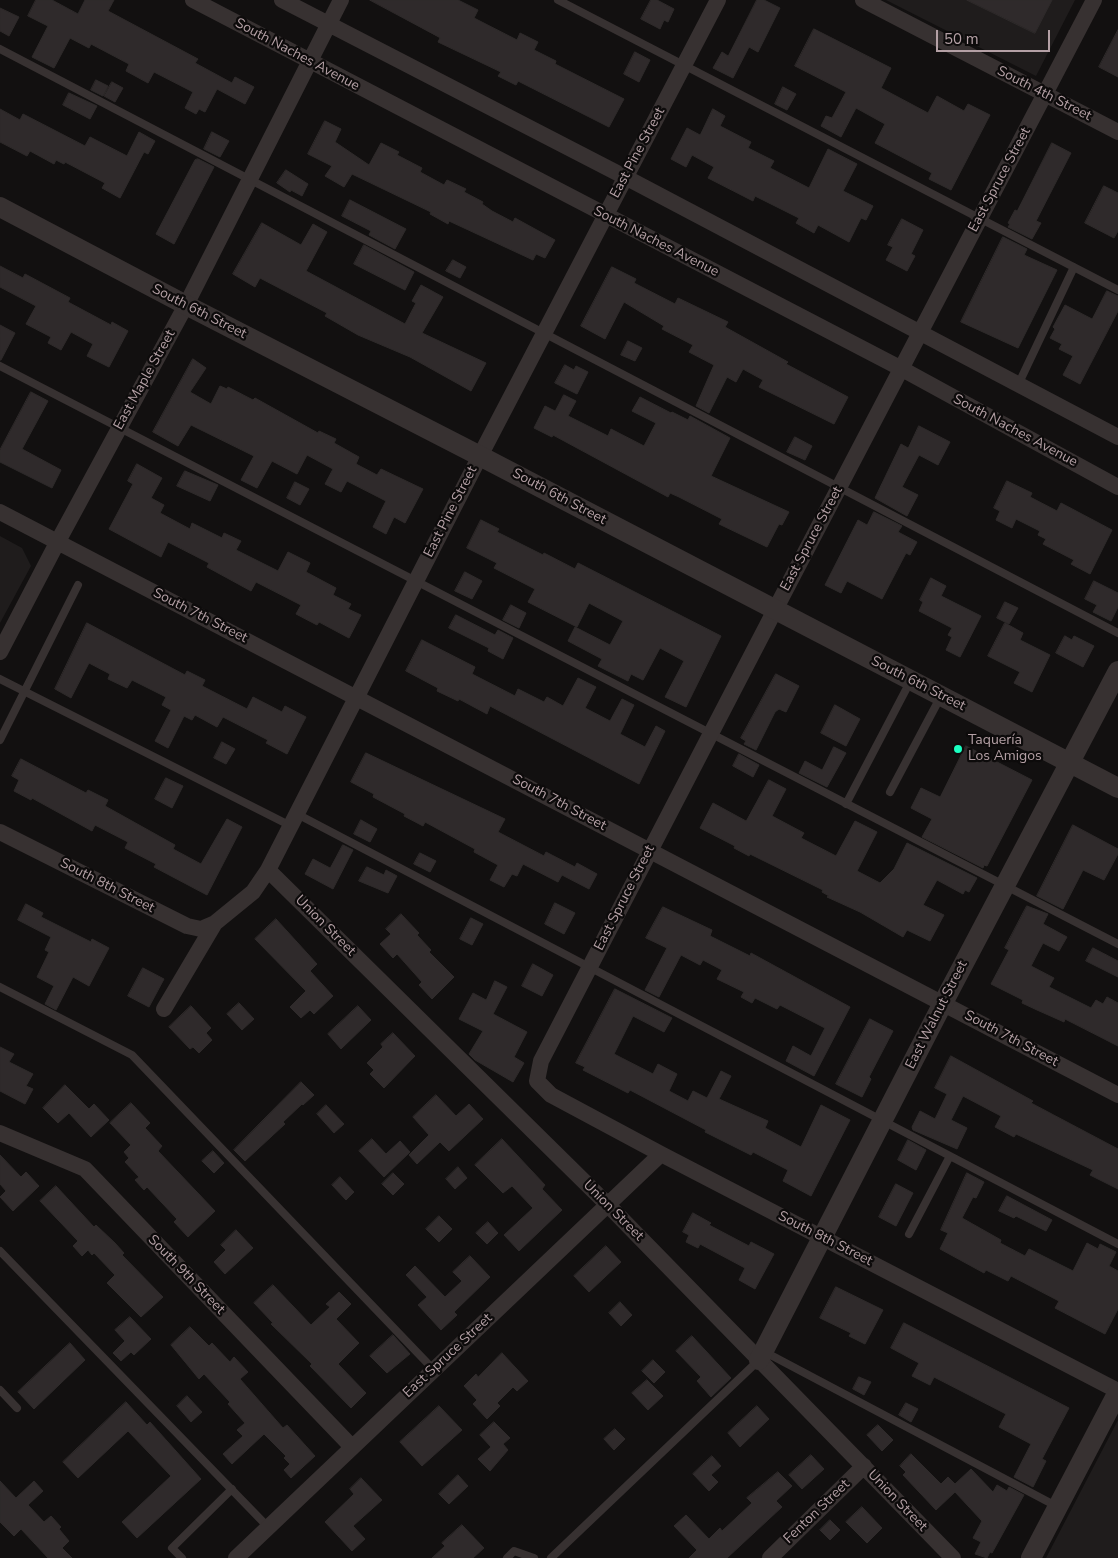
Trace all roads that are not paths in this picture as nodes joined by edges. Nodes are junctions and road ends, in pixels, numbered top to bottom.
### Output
1 (193, 0) edge
2 (282, 0) edge
3 (341, 0) edge
4 (558, 0) edge
5 (718, 0) edge
6 (863, 0) edge
7 (1094, 0) edge
8 (328, 24) junction
9 (0, 49) edge
10 (309, 62) junction
11 (685, 64) junction
12 (1044, 94) junction
13 (1118, 132) edge
14 (625, 177) junction
15 (250, 178) junction
16 (0, 207) edge
17 (604, 216) junction
18 (980, 217) junction
19 (1074, 267) junction
20 (1118, 290) edge
21 (186, 305) junction
22 (544, 333) junction
23 (920, 333) junction
24 (0, 366) edge
25 (902, 369) junction
26 (1018, 384) junction
27 (119, 428) junction
28 (1118, 437) edge
29 (480, 456) junction
30 (1118, 487) edge
31 (839, 488) junction
32 (0, 512) edge
33 (56, 542) junction
34 (415, 582) junction
35 (78, 585) dead end
36 (774, 610) junction
37 (1118, 633) edge
38 (0, 652) edge
39 (1118, 671) edge
40 (0, 679) edge
41 (911, 680) junction
42 (25, 691) junction
43 (941, 696) junction
44 (356, 697) junction
45 (710, 735) junction
46 (0, 740) edge
47 (1070, 763) junction
48 (1118, 788) edge
49 (890, 792) dead end
50 (846, 804) junction
51 (294, 820) junction
52 (0, 832) edge
53 (649, 851) junction
54 (268, 870) junction
55 (1006, 884) junction
56 (215, 924) junction
57 (1118, 944) edge
58 (590, 967) junction
59 (0, 987) edge
60 (943, 1003) junction
61 (164, 1009) dead end
62 (537, 1081) joint
63 (1118, 1095) edge
64 (882, 1121) junction
65 (0, 1133) edge
66 (661, 1154) junction
67 (950, 1156) junction
68 (608, 1205) junction
69 (909, 1234) dead end
70 (822, 1238) junction
71 (1118, 1244) edge
72 (0, 1251) edge
73 (761, 1356) junction
74 (434, 1370) junction
75 (0, 1390) edge
76 (1118, 1391) edge
77 (17, 1408) dead end
78 (352, 1446) junction
79 (864, 1466) junction
80 (232, 1489) junction
81 (1058, 1507) junction
82 (268, 1527) junction
83 (182, 1558) edge
84 (236, 1558) edge
85 (507, 1558) edge
86 (534, 1558) edge
87 (552, 1558) edge
88 (770, 1558) edge
89 (953, 1558) edge
90 (1031, 1558) edge

1 - 10 street, South Naches Avenue
2 - 8 street
3 - 8 street, East Maple Street
4 - 11 lane
5 - 11 street, East Pine Street
6 - 12 street, South 4th Street
7 - 12 street, East Spruce Street
8 - 10 street, East Maple Street
8 - 14 street
9 - 15 lane
10 - 15 street, East Maple Street
10 - 17 street, South Naches Avenue
11 - 14 street, East Pine Street
11 - 18 lane
12 - 13 street, South 4th Street
12 - 18 street, East Spruce Street
14 - 17 street, East Pine Street
14 - 23 street
15 - 21 street, East Maple Street
15 - 22 lane
16 - 21 street, South 6th Street
17 - 22 street, East Pine Street
17 - 25 street, South Naches Avenue
18 - 19 lane
18 - 23 street, East Spruce Street
19 - 20 lane
19 - 26 lane
21 - 27 street, East Maple Street
21 - 29 street, South 6th Street
22 - 29 street, East Pine Street
22 - 31 lane
23 - 25 street, East Spruce Street
23 - 26 street
24 - 27 lane
25 - 30 street, South Naches Avenue
25 - 31 street, East Spruce Street
26 - 28 street
27 - 33 street, East Maple Street
27 - 34 lane
29 - 34 street, East Pine Street
29 - 36 street, South 6th Street
31 - 36 street, East Spruce Street
31 - 37 lane
32 - 33 street, South 7th Street
33 - 38 street, East Maple Street
33 - 44 street, South 7th Street
34 - 44 street, East Pine Street
34 - 45 lane
35 - 42 lane
36 - 41 street, South 6th Street
36 - 45 street, East Spruce Street
39 - 47 street, East Walnut Street
40 - 42 lane
41 - 43 street, South 6th Street
41 - 50 lane
42 - 46 lane
42 - 51 lane
43 - 47 street, South 6th Street
43 - 49 lane
44 - 51 street, East Pine Street
44 - 53 street, South 7th Street
45 - 50 lane
45 - 53 street, East Spruce Street
47 - 48 street, South 6th Street
47 - 55 street, East Walnut Street
50 - 55 lane
51 - 54 street, East Pine Street
51 - 58 lane
52 - 56 street, South 8th Street
53 - 58 street, East Spruce Street
53 - 60 street, South 7th Street
54 - 56 street, East Pine Street
54 - 68 street, Union Street
55 - 57 lane
55 - 60 street, East Walnut Street
56 - 61 street, East Pine Street
58 - 62 street, East Spruce Street
58 - 64 lane
59 - 74 lane
60 - 63 street, South 7th Street
60 - 64 street, East Walnut Street
62 - 66 street, South 8th Street
64 - 67 lane
64 - 70 street, East Walnut Street
65 - 78 street, South 9th Street
66 - 68 street, East Spruce Street
66 - 70 street, South 8th Street
67 - 69 lane
67 - 71 lane
68 - 73 street, Union Street
68 - 74 street, East Spruce Street
70 - 73 street, East Walnut Street
70 - 76 street, South 8th Street
72 - 80 lane
73 - 79 street, Union Street
73 - 81 lane
73 - 87 lane
74 - 78 street, East Spruce Street
75 - 77 lane
76 - 81 street
78 - 82 street, East Spruce Street
79 - 88 street, Fenton Street
79 - 89 street, Union Street
80 - 82 lane
80 - 83 lane
81 - 90 street
82 - 84 street, East Spruce Street
85 - 86 lane

